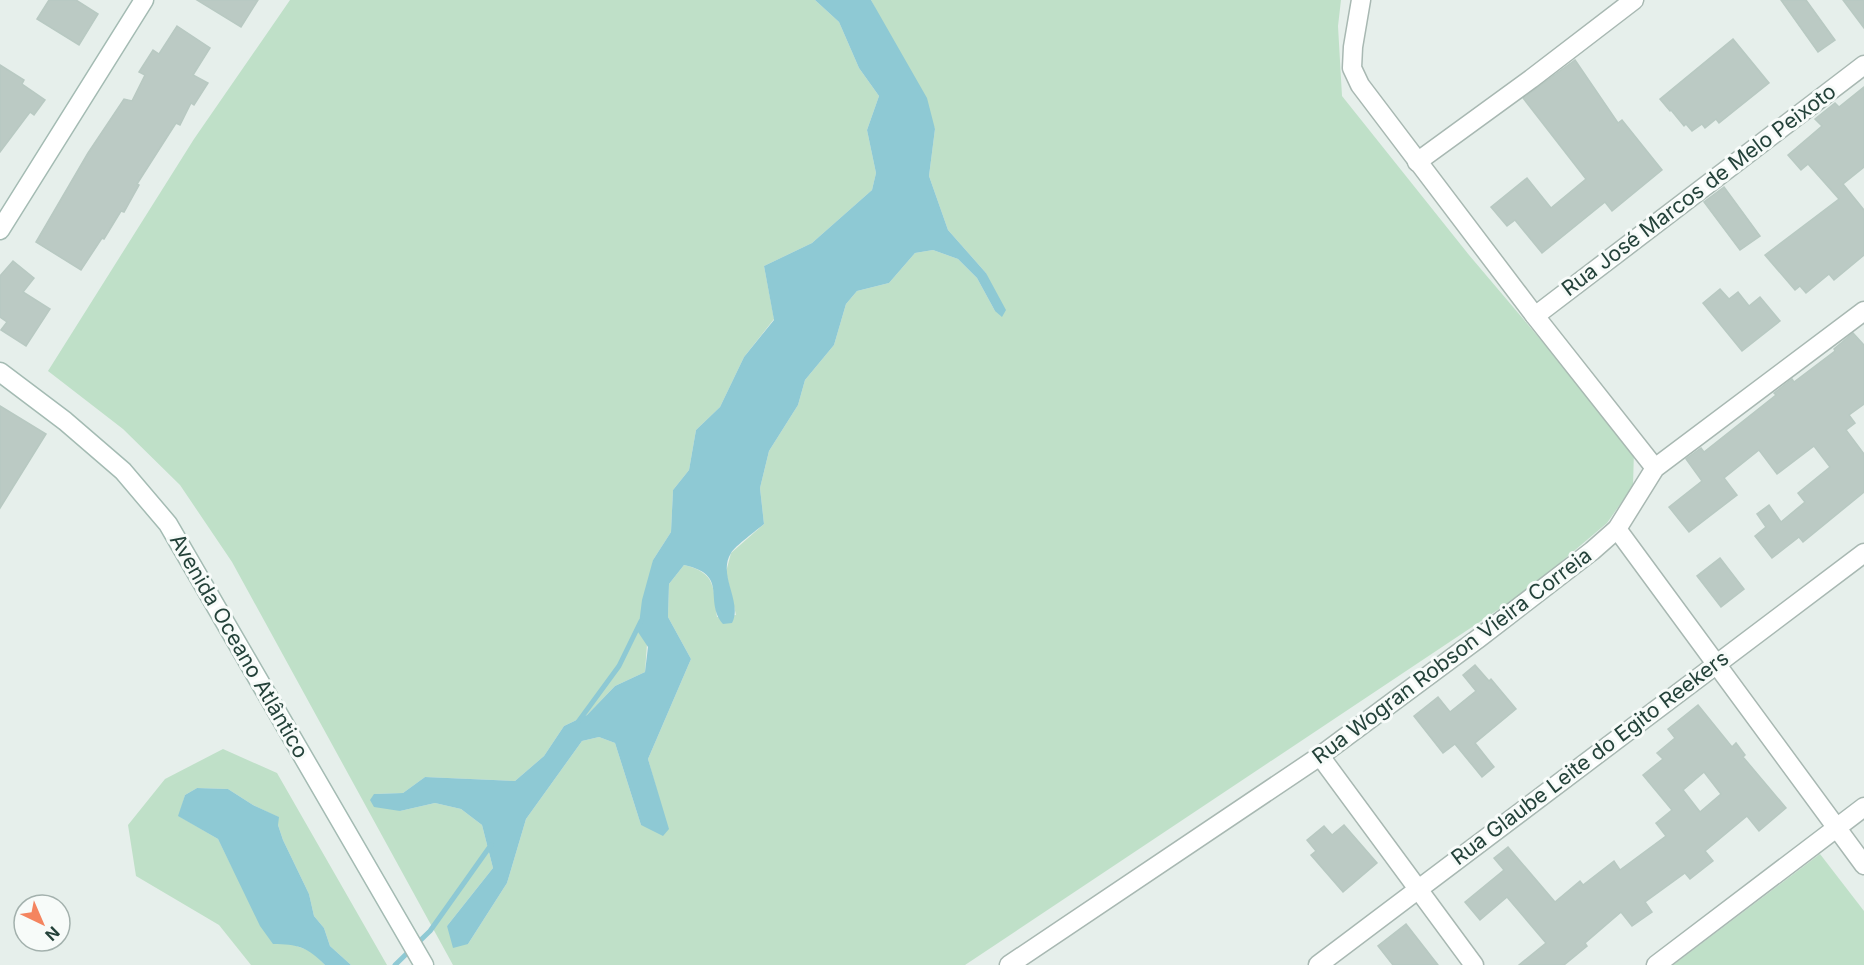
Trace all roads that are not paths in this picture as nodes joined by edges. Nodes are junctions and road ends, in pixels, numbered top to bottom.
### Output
1 (144, 0) edge
2 (1361, 0) edge
3 (1634, 0) edge
4 (1864, 65) edge
5 (1417, 162) junction
6 (0, 230) edge
7 (1864, 311) edge
8 (1535, 316) junction
9 (0, 372) edge
10 (1654, 468) junction
11 (1617, 529) junction
12 (1864, 553) edge
13 (1715, 664) junction
14 (1320, 756) junction
15 (1864, 807) edge
16 (1837, 828) junction
17 (1864, 864) edge
18 (1418, 889) junction
19 (424, 965) edge
20 (1009, 965) edge
21 (1318, 965) edge
22 (1474, 965) edge
23 (1656, 965) edge

1 - 6 street
2 - 5 street
3 - 5 street
4 - 8 street, Rua José Marcos de Melo Peixoto
5 - 8 street
7 - 10 street, Rua Wogran Robson Vieira Correia
8 - 10 street
9 - 19 street, Avenida Oceano Atlântico
10 - 11 street, Rua Wogran Robson Vieira Correia
11 - 13 street
11 - 14 street, Rua Wogran Robson Vieira Correia
12 - 13 street, Rua Glaube Leite do Egito Reekers
13 - 16 street
13 - 18 street, Rua Glaube Leite do Egito Reekers
14 - 18 street
14 - 20 street, Rua Wogran Robson Vieira Correia
15 - 16 street
16 - 17 street
16 - 23 street
18 - 21 street, Rua Glaube Leite do Egito Reekers
18 - 22 street

